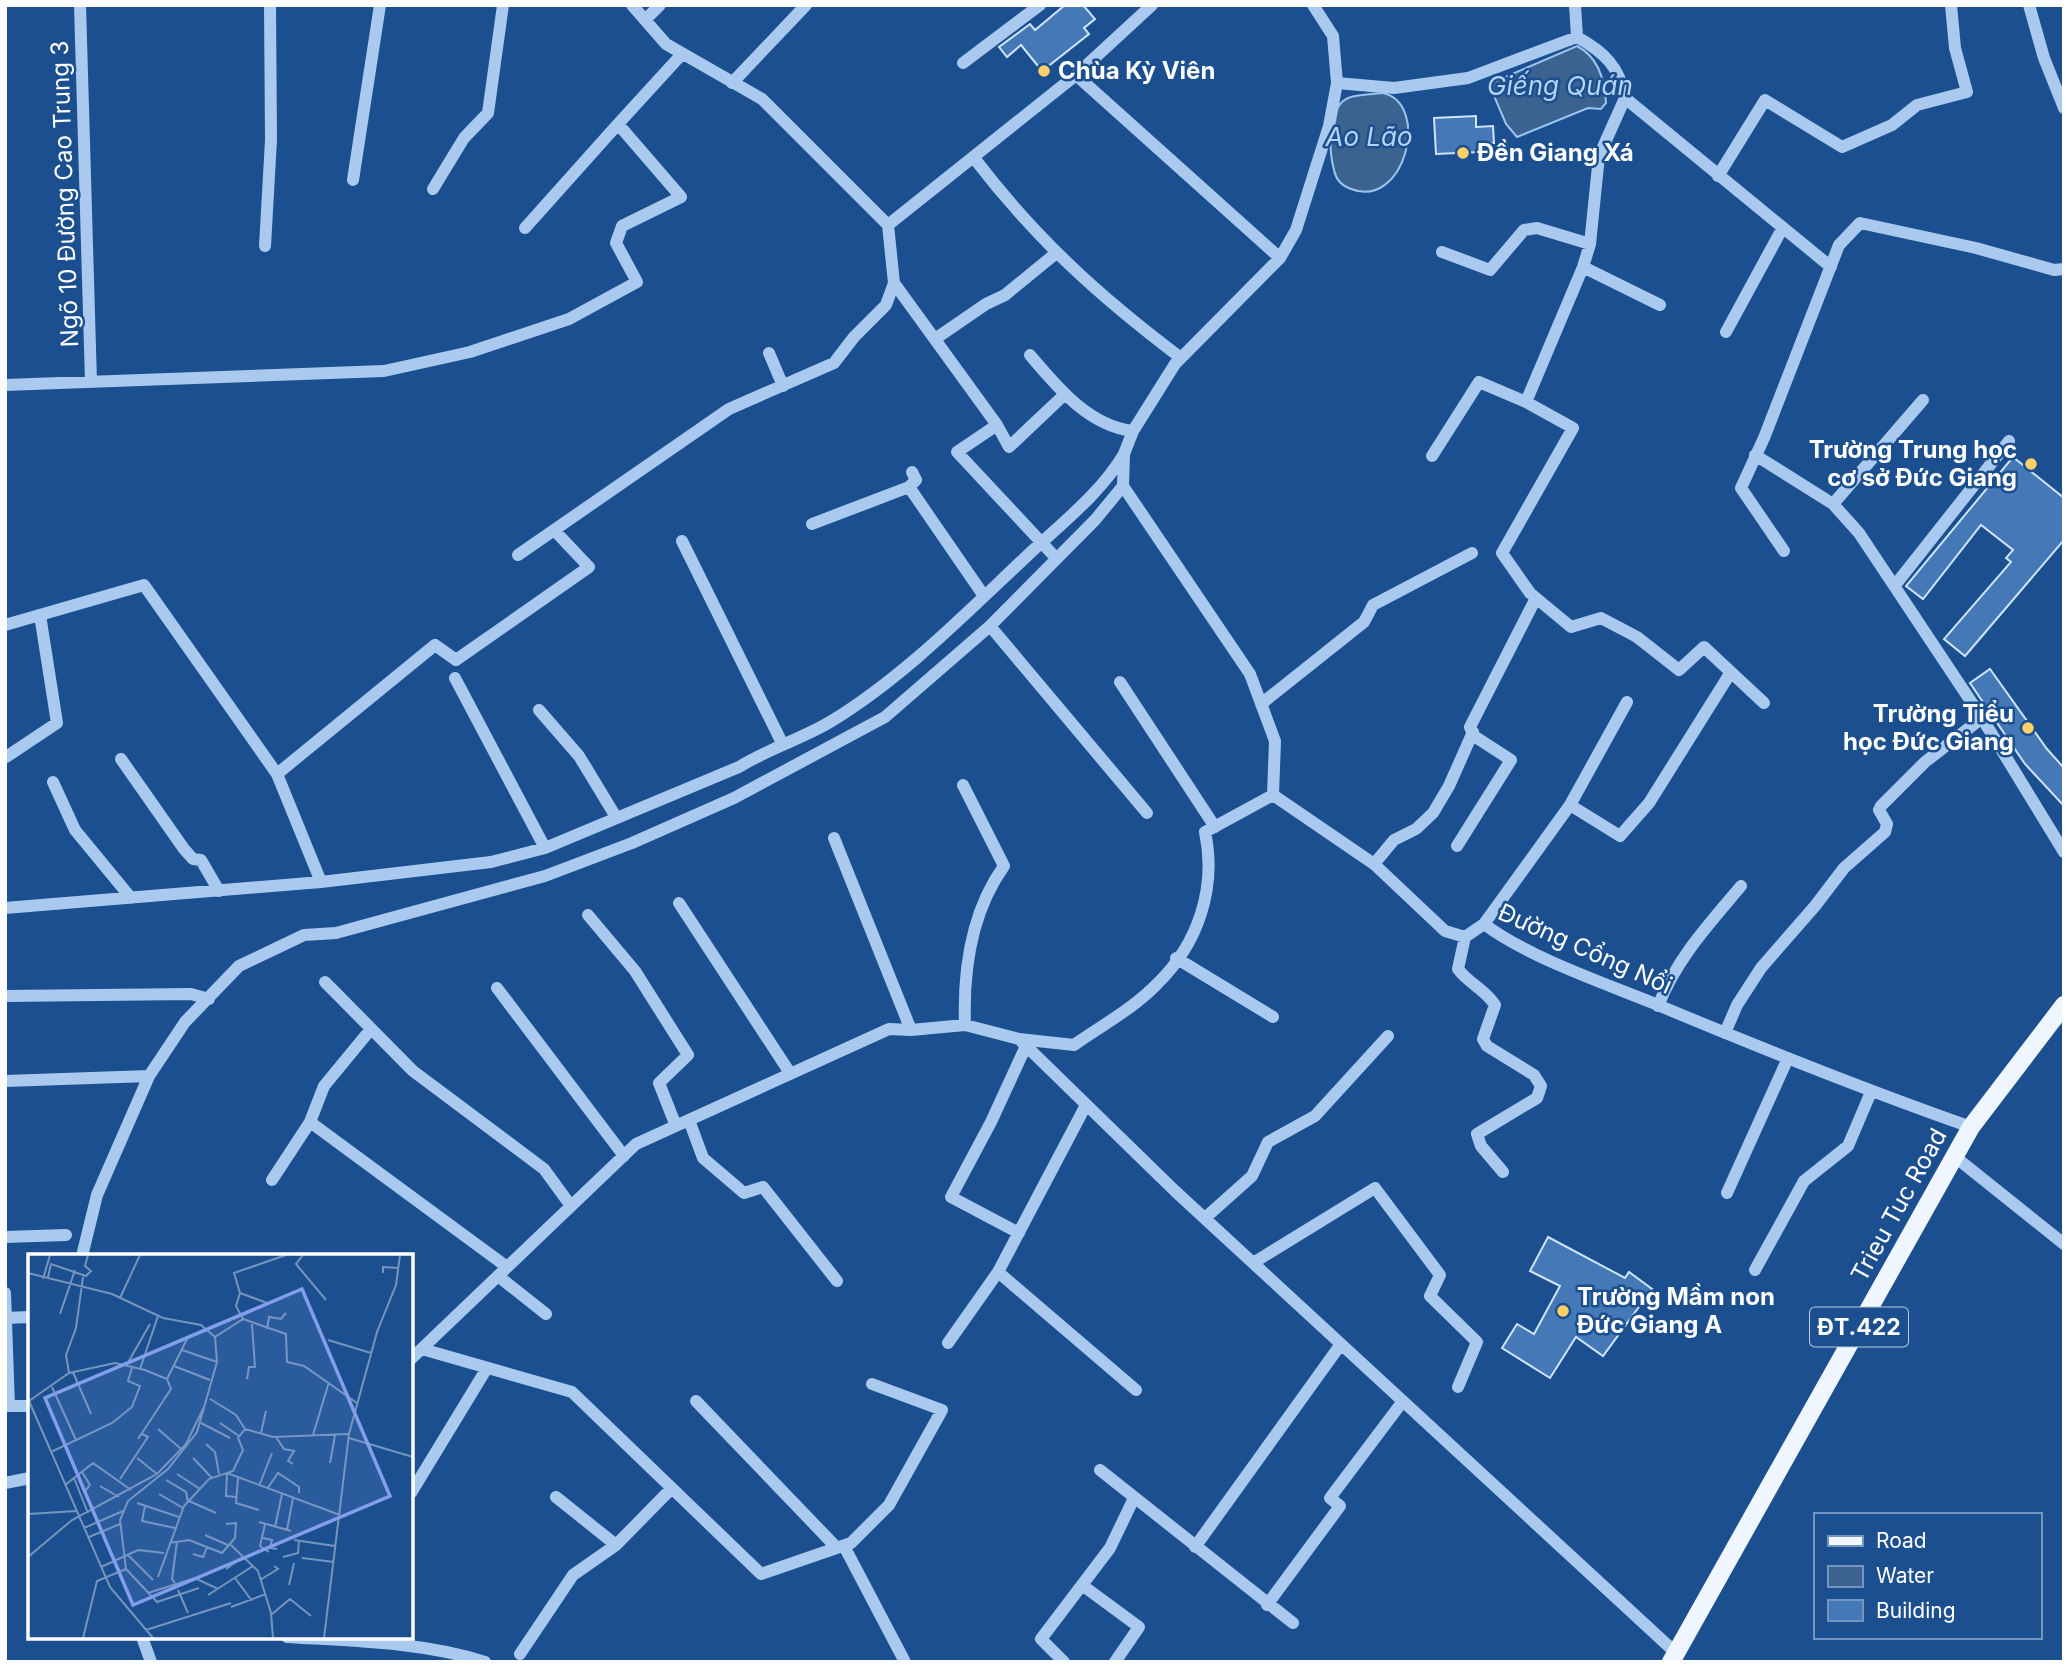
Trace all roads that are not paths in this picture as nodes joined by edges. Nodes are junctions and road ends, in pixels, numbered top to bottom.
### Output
1 (80, 5) edge
2 (270, 5) edge
3 (380, 5) edge
4 (503, 5) edge
5 (632, 5) edge
6 (660, 5) edge
7 (806, 5) edge
8 (1040, 5) edge
9 (1152, 5) edge
10 (1313, 5) edge
11 (1575, 5) edge
12 (1951, 5) edge
13 (2029, 5) edge
14 (645, 20) junction
15 (1577, 37) junction
16 (682, 54) junction
17 (963, 63) dead end
18 (1076, 75) junction
19 (732, 83) junction
20 (1337, 83) junction
21 (1625, 98) junction
22 (2064, 108) edge
23 (618, 124) junction
24 (974, 158) junction
25 (1718, 176) junction
26 (353, 180) dead end
27 (433, 189) dead end
28 (888, 225) junction
29 (525, 228) dead end
30 (1782, 229) junction
31 (1590, 244) junction
32 (265, 246) dead end
33 (1442, 251) dead end
34 (1055, 254) junction
35 (1280, 258) junction
36 (1583, 267) junction
37 (1831, 267) junction
38 (2064, 269) edge
39 (894, 283) junction
40 (1660, 305) dead end
41 (1726, 332) dead end
42 (934, 339) junction
43 (769, 354) dead end
44 (1030, 355) dead end
45 (1181, 358) junction
46 (91, 382) junction
47 (5, 385) edge
48 (783, 386) junction
49 (1064, 396) junction
50 (1923, 400) dead end
51 (1526, 402) junction
52 (997, 425) junction
53 (1133, 431) junction
54 (2009, 440) dead end
55 (1124, 454) junction
56 (1755, 455) junction
57 (1432, 456) dead end
58 (912, 472) dead end
59 (1123, 486) junction
60 (909, 487) junction
61 (1833, 504) junction
62 (812, 524) dead end
63 (554, 530) junction
64 (682, 541) dead end
65 (1042, 542) junction
66 (1784, 551) dead end
67 (1472, 552) dead end
68 (518, 555) dead end
69 (1056, 558) junction
70 (1896, 584) junction
71 (984, 596) junction
72 (1536, 598) junction
73 (40, 615) junction
74 (5, 625) edge
75 (990, 626) junction
76 (1731, 672) junction
77 (455, 678) dead end
78 (1120, 682) dead end
79 (1627, 702) dead end
80 (1764, 703) dead end
81 (1261, 704) junction
82 (539, 710) dead end
83 (1982, 718) junction
84 (1473, 732) junction
85 (782, 743) junction
86 (6, 757) edge
87 (121, 760) dead end
88 (276, 774) junction
89 (53, 782) dead end
90 (963, 785) dead end
91 (1273, 795) junction
92 (1570, 805) junction
93 (1147, 813) dead end
94 (616, 817) junction
95 (1215, 827) junction
96 (834, 838) dead end
97 (1457, 846) dead end
98 (545, 848) junction
99 (2064, 852) edge
100 (1374, 864) junction
101 (321, 883) junction
102 (1741, 886) dead end
103 (219, 891) junction
104 (131, 898) junction
105 (679, 903) dead end
106 (5, 908) edge
107 (588, 915) dead end
108 (1484, 924) junction
109 (1465, 937) junction
110 (1176, 958) junction
111 (325, 982) dead end
112 (497, 988) dead end
113 (5, 996) edge
114 (209, 999) junction
115 (2064, 1005) edge
116 (1658, 1006) junction
117 (1273, 1017) dead end
118 (965, 1025) junction
119 (371, 1029) junction
120 (911, 1030) junction
121 (1725, 1032) junction
122 (1388, 1036) dead end
123 (1022, 1043) junction
124 (1788, 1058) junction
125 (790, 1073) junction
126 (149, 1076) junction
127 (5, 1081) edge
128 (1871, 1092) junction
129 (1086, 1105) junction
130 (689, 1120) junction
131 (310, 1122) junction
132 (676, 1126) junction
133 (1970, 1127) junction
134 (624, 1156) junction
135 (1954, 1156) junction
136 (1503, 1172) dead end
137 (272, 1180) dead end
138 (1727, 1193) dead end
139 (571, 1206) junction
140 (1205, 1218) junction
141 (1019, 1233) junction
142 (66, 1235) dead end
143 (5, 1237) edge
144 (2064, 1244) edge
145 (82, 1254) edge
146 (1253, 1263) junction
147 (1755, 1270) dead end
148 (503, 1271) junction
149 (998, 1272) junction
150 (837, 1281) dead end
151 (5, 1293) edge
152 (546, 1314) dead end
153 (28, 1317) edge
154 (6, 1318) edge
155 (948, 1343) dead end
156 (1341, 1344) junction
157 (422, 1349) junction
158 (413, 1357) edge
159 (487, 1368) junction
160 (872, 1384) dead end
161 (1458, 1387) dead end
162 (1136, 1390) dead end
163 (696, 1401) dead end
164 (1403, 1401) junction
165 (7, 1406) edge
166 (28, 1406) edge
167 (1100, 1471) dead end
168 (28, 1478) edge
169 (5, 1483) edge
170 (672, 1488) junction
171 (413, 1490) edge
172 (556, 1497) dead end
173 (1135, 1498) junction
174 (616, 1545) junction
175 (841, 1547) junction
176 (1195, 1547) junction
177 (1082, 1585) junction
178 (1267, 1605) junction
179 (1293, 1623) dead end
180 (143, 1639) edge
181 (352, 1639) edge
182 (520, 1654) dead end
183 (1674, 1658) edge
184 (900, 1660) edge
185 (151, 1662) edge
186 (485, 1662) edge
187 (1064, 1662) edge
188 (1115, 1662) edge

1 - 46 street, Ngõ 10 Đường Cao Trung 3
2 - 32 street
3 - 26 street
4 - 27 street
5 - 14 street
6 - 14 street
7 - 19 street
8 - 17 street
9 - 18 street
10 - 20 street
11 - 15 street
12 - 25 street
13 - 22 street
14 - 16 street
15 - 20 street
15 - 21 street
16 - 19 street
16 - 23 street
18 - 24 street
18 - 35 street
19 - 28 street
20 - 35 street
21 - 25 street
21 - 31 street
23 - 29 street
23 - 46 street
24 - 28 street
24 - 34 street
25 - 30 street
28 - 39 street
30 - 37 street
30 - 41 street
31 - 33 street
31 - 36 street
34 - 42 street
34 - 45 street
35 - 45 street
36 - 40 street
36 - 51 street
37 - 38 street
37 - 56 street
39 - 42 street
39 - 48 street
42 - 52 street
43 - 48 street
44 - 49 street
45 - 53 street
46 - 47 street
48 - 63 street
49 - 52 street
49 - 53 street
50 - 61 street
51 - 57 street
51 - 72 street
52 - 65 street
53 - 55 street
54 - 70 street
55 - 59 street
55 - 65 street
56 - 61 street
56 - 66 street
58 - 60 street
59 - 69 street
59 - 81 street
60 - 62 street
60 - 71 street
61 - 70 street
63 - 68 street
63 - 88 street
64 - 85 street
65 - 69 street
65 - 71 street
67 - 81 street
69 - 75 street
70 - 83 street
71 - 85 street
72 - 76 street
72 - 84 street
73 - 74 street
73 - 86 street
73 - 88 street
75 - 93 street
75 - 114 street
76 - 80 street
76 - 92 street
77 - 98 street
78 - 95 street
79 - 92 street
81 - 91 street
82 - 94 street
83 - 99 street
83 - 121 street
84 - 97 street
84 - 100 street
85 - 94 street
87 - 103 street
88 - 101 street
89 - 104 street
90 - 118 street
91 - 95 street
91 - 100 street, Đường Cổng Nổi
92 - 108 street
94 - 98 street
95 - 110 street
96 - 120 street
98 - 101 street
100 - 109 street, Đường Cổng Nổi
101 - 103 street
102 - 116 street
103 - 104 street
104 - 106 street
105 - 125 street
107 - 132 street
108 - 109 street, Đường Cổng Nổi
108 - 116 street, Đường Cổng Nổi
109 - 136 street
110 - 117 street
110 - 123 street
111 - 119 street
112 - 134 street
113 - 114 street
114 - 126 street
115 - 133 main road, Trieu Tuc Road / ĐT.422
116 - 121 street, Đường Cổng Nổi
118 - 120 street
118 - 123 street
119 - 131 street
119 - 139 street
120 - 125 street
121 - 124 street, Đường Cổng Nổi
122 - 140 street
123 - 129 street
123 - 141 street
124 - 128 street, Đường Cổng Nổi
124 - 138 street
125 - 130 street
126 - 127 street
126 - 145 street
128 - 133 street, Đường Cổng Nổi
128 - 147 street
129 - 140 street
129 - 141 street
130 - 132 street
130 - 150 street
131 - 137 street
131 - 148 street
132 - 134 street
133 - 135 main road, Trieu Tuc Road / ĐT.422
134 - 139 street
135 - 144 street
135 - 183 main road, Trieu Tuc Road / ĐT.422
139 - 148 street
140 - 146 street
141 - 149 street
142 - 143 street
146 - 156 street
146 - 161 street
148 - 152 street
148 - 157 street
149 - 155 street
149 - 162 street
151 - 154 street
153 - 154 street
154 - 165 street
156 - 164 street
156 - 176 street
157 - 158 street
157 - 159 street
159 - 170 street
159 - 171 street
160 - 175 street
163 - 175 street
164 - 178 street
164 - 183 street
165 - 166 street
167 - 173 street
168 - 169 street
170 - 174 street
170 - 175 street
172 - 174 street
173 - 176 street
173 - 177 street
174 - 182 street
175 - 184 street
176 - 178 street
177 - 187 street
177 - 188 street
178 - 179 street
180 - 185 street
181 - 186 street

